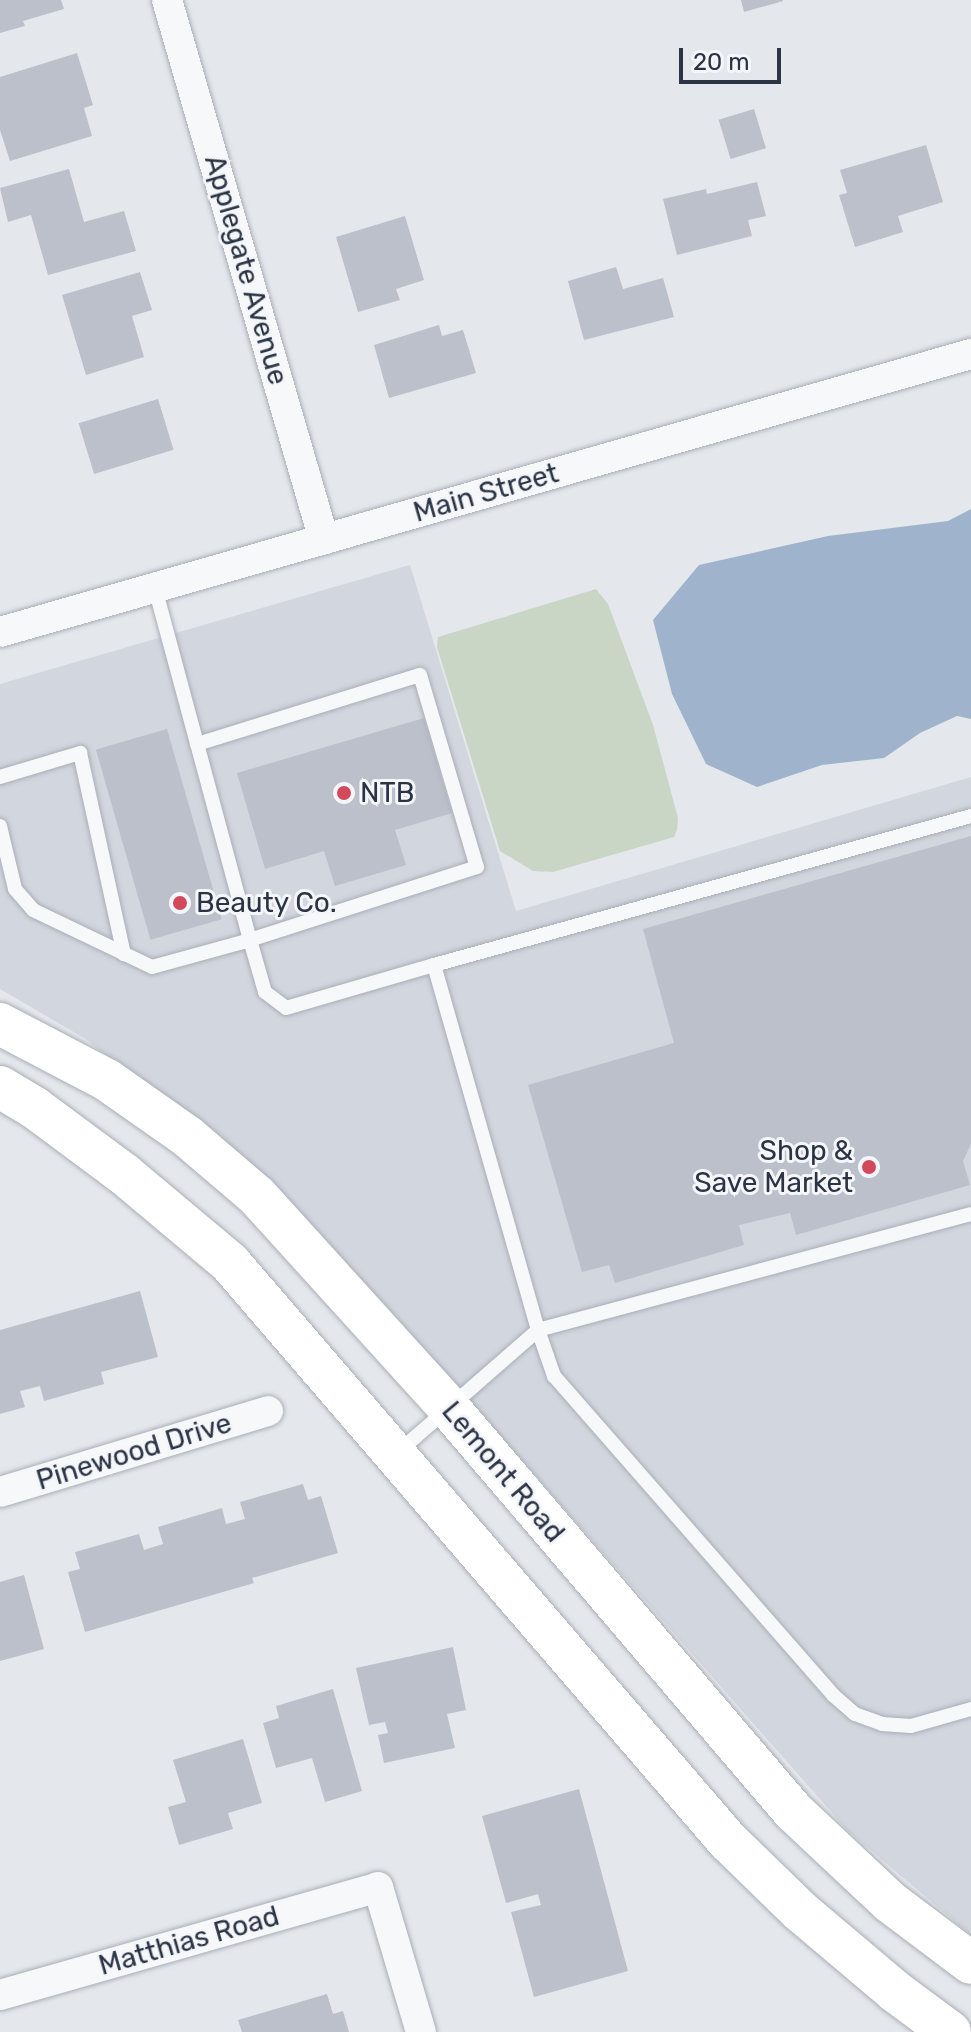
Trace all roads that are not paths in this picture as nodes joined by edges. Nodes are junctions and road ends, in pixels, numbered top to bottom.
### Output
1 (167, 0) edge
2 (971, 354) edge
3 (324, 540) junction
4 (155, 588) junction
5 (0, 632) edge
6 (197, 744) junction
7 (0, 777) edge
8 (971, 816) edge
9 (0, 826) edge
10 (250, 940) junction
11 (124, 954) junction
12 (434, 965) junction
13 (0, 1024) edge
14 (0, 1087) edge
15 (971, 1214) edge
16 (538, 1330) junction
17 (448, 1407) junction
18 (268, 1411) dead end
19 (397, 1453) junction
20 (0, 1492) edge
21 (971, 1709) edge
22 (971, 1963) edge
23 (0, 1995) edge
24 (421, 2032) edge
25 (950, 2032) edge

1 - 3 street, Applegate Avenue
2 - 3 street, Main Street
3 - 4 street, Main Street
4 - 5 street, Main Street
4 - 6 lane
6 - 10 lane
6 - 10 lane
7 - 11 lane
8 - 12 lane
9 - 11 lane
10 - 11 lane
10 - 12 lane
12 - 16 lane
13 - 17 main road, Lemont Road
14 - 19 main road
15 - 16 lane
16 - 17 lane
16 - 21 lane
17 - 19 lane
17 - 22 main road, Lemont Road
18 - 20 street, Pinewood Drive
19 - 25 main road
23 - 24 street, Matthias Road

